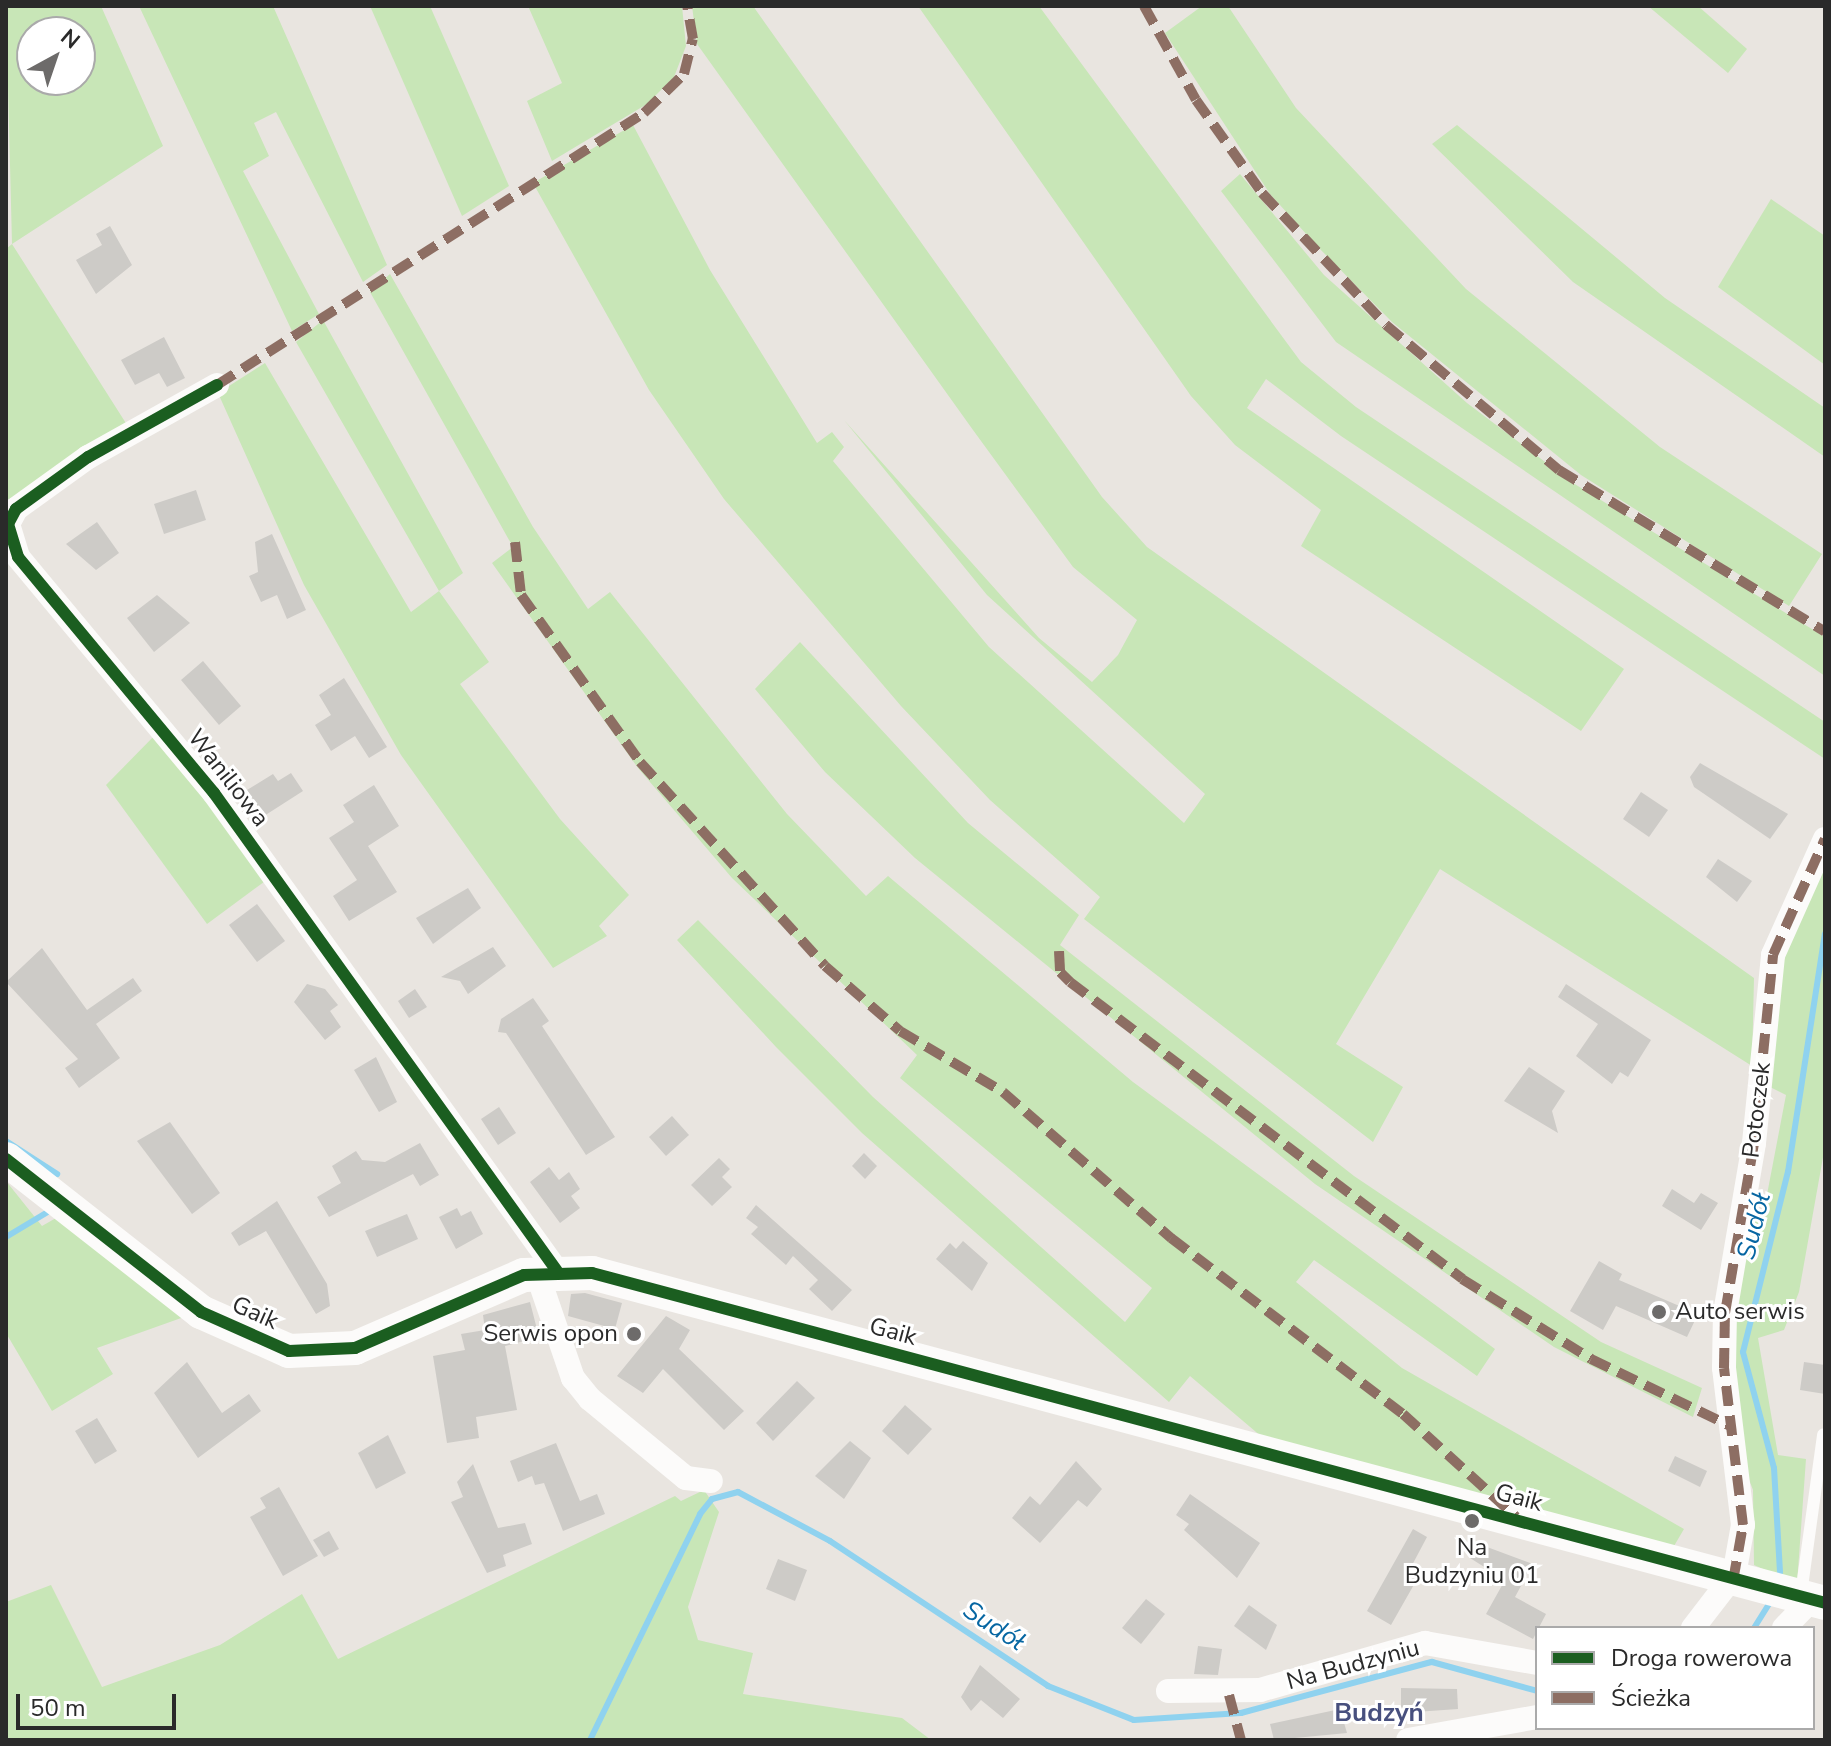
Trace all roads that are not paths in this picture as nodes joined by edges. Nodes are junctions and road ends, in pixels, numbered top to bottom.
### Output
1 (217, 385) dead end
2 (1825, 839) edge
3 (6, 1159) edge
4 (547, 1272) junction
5 (1823, 1435) edge
6 (711, 1481) dead end
7 (1732, 1580) junction
8 (1812, 1600) edge
9 (1695, 1626) edge
10 (1786, 1626) edge
11 (1535, 1663) edge
12 (1168, 1691) dead end
13 (1535, 1717) edge
14 (1408, 1740) edge

1 - 4 street, Waniliowa
2 - 7 street, Potoczek
3 - 4 street, Gaik
4 - 6 street
4 - 7 street, Gaik
5 - 8 lane
7 - 8 street, Gaik
7 - 9 street
8 - 10 street
11 - 12 street, Na Budzyniu
13 - 14 street

